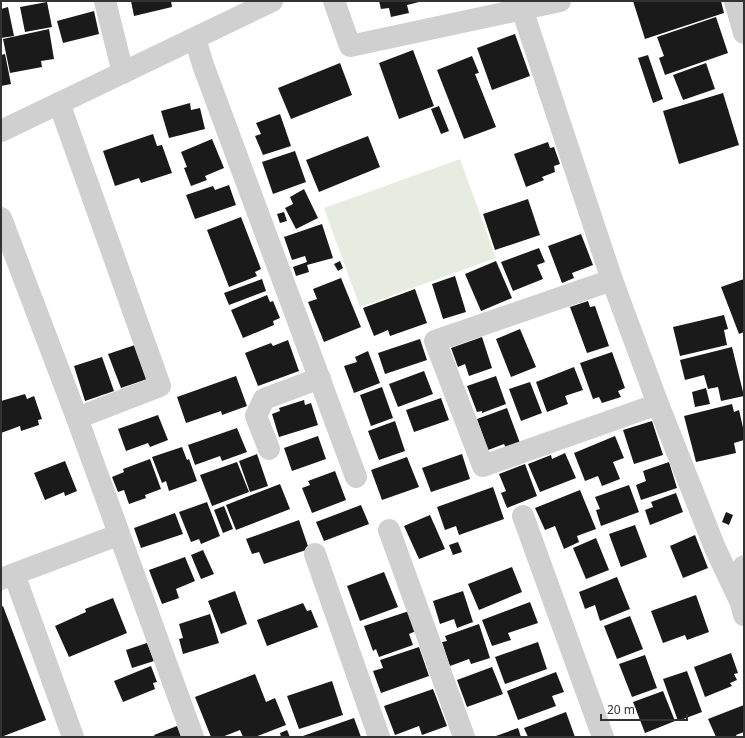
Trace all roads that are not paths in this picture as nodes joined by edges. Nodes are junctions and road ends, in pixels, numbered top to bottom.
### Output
1 (104, 1) edge
2 (272, 1) edge
3 (334, 1) edge
4 (560, 1) edge
5 (735, 1) edge
6 (522, 9) junction
7 (744, 33) edge
8 (195, 38) junction
9 (123, 73) junction
10 (59, 104) junction
11 (1, 131) edge
12 (1, 218) edge
13 (612, 280) junction
14 (320, 378) junction
15 (658, 404) junction
16 (77, 418) junction
17 (269, 449) dead end
18 (356, 477) dead end
19 (523, 516) dead end
20 (389, 530) dead end
21 (118, 536) junction
22 (314, 554) dead end
23 (744, 566) edge
24 (8, 577) edge
25 (742, 609) edge
26 (73, 737) edge
27 (193, 737) edge
28 (379, 737) edge
29 (464, 737) edge
30 (603, 737) edge

1 - 9 street
2 - 8 street
3 - 6 street
4 - 6 street
5 - 7 street
6 - 13 street
8 - 9 street
8 - 14 street
9 - 10 street
10 - 11 street
10 - 16 street
12 - 16 street
13 - 15 street
13 - 15 street
14 - 17 street
14 - 18 street
15 - 25 street
16 - 21 street
19 - 30 street
20 - 29 street
21 - 24 street
21 - 27 street
22 - 28 street
23 - 25 street
24 - 26 street

